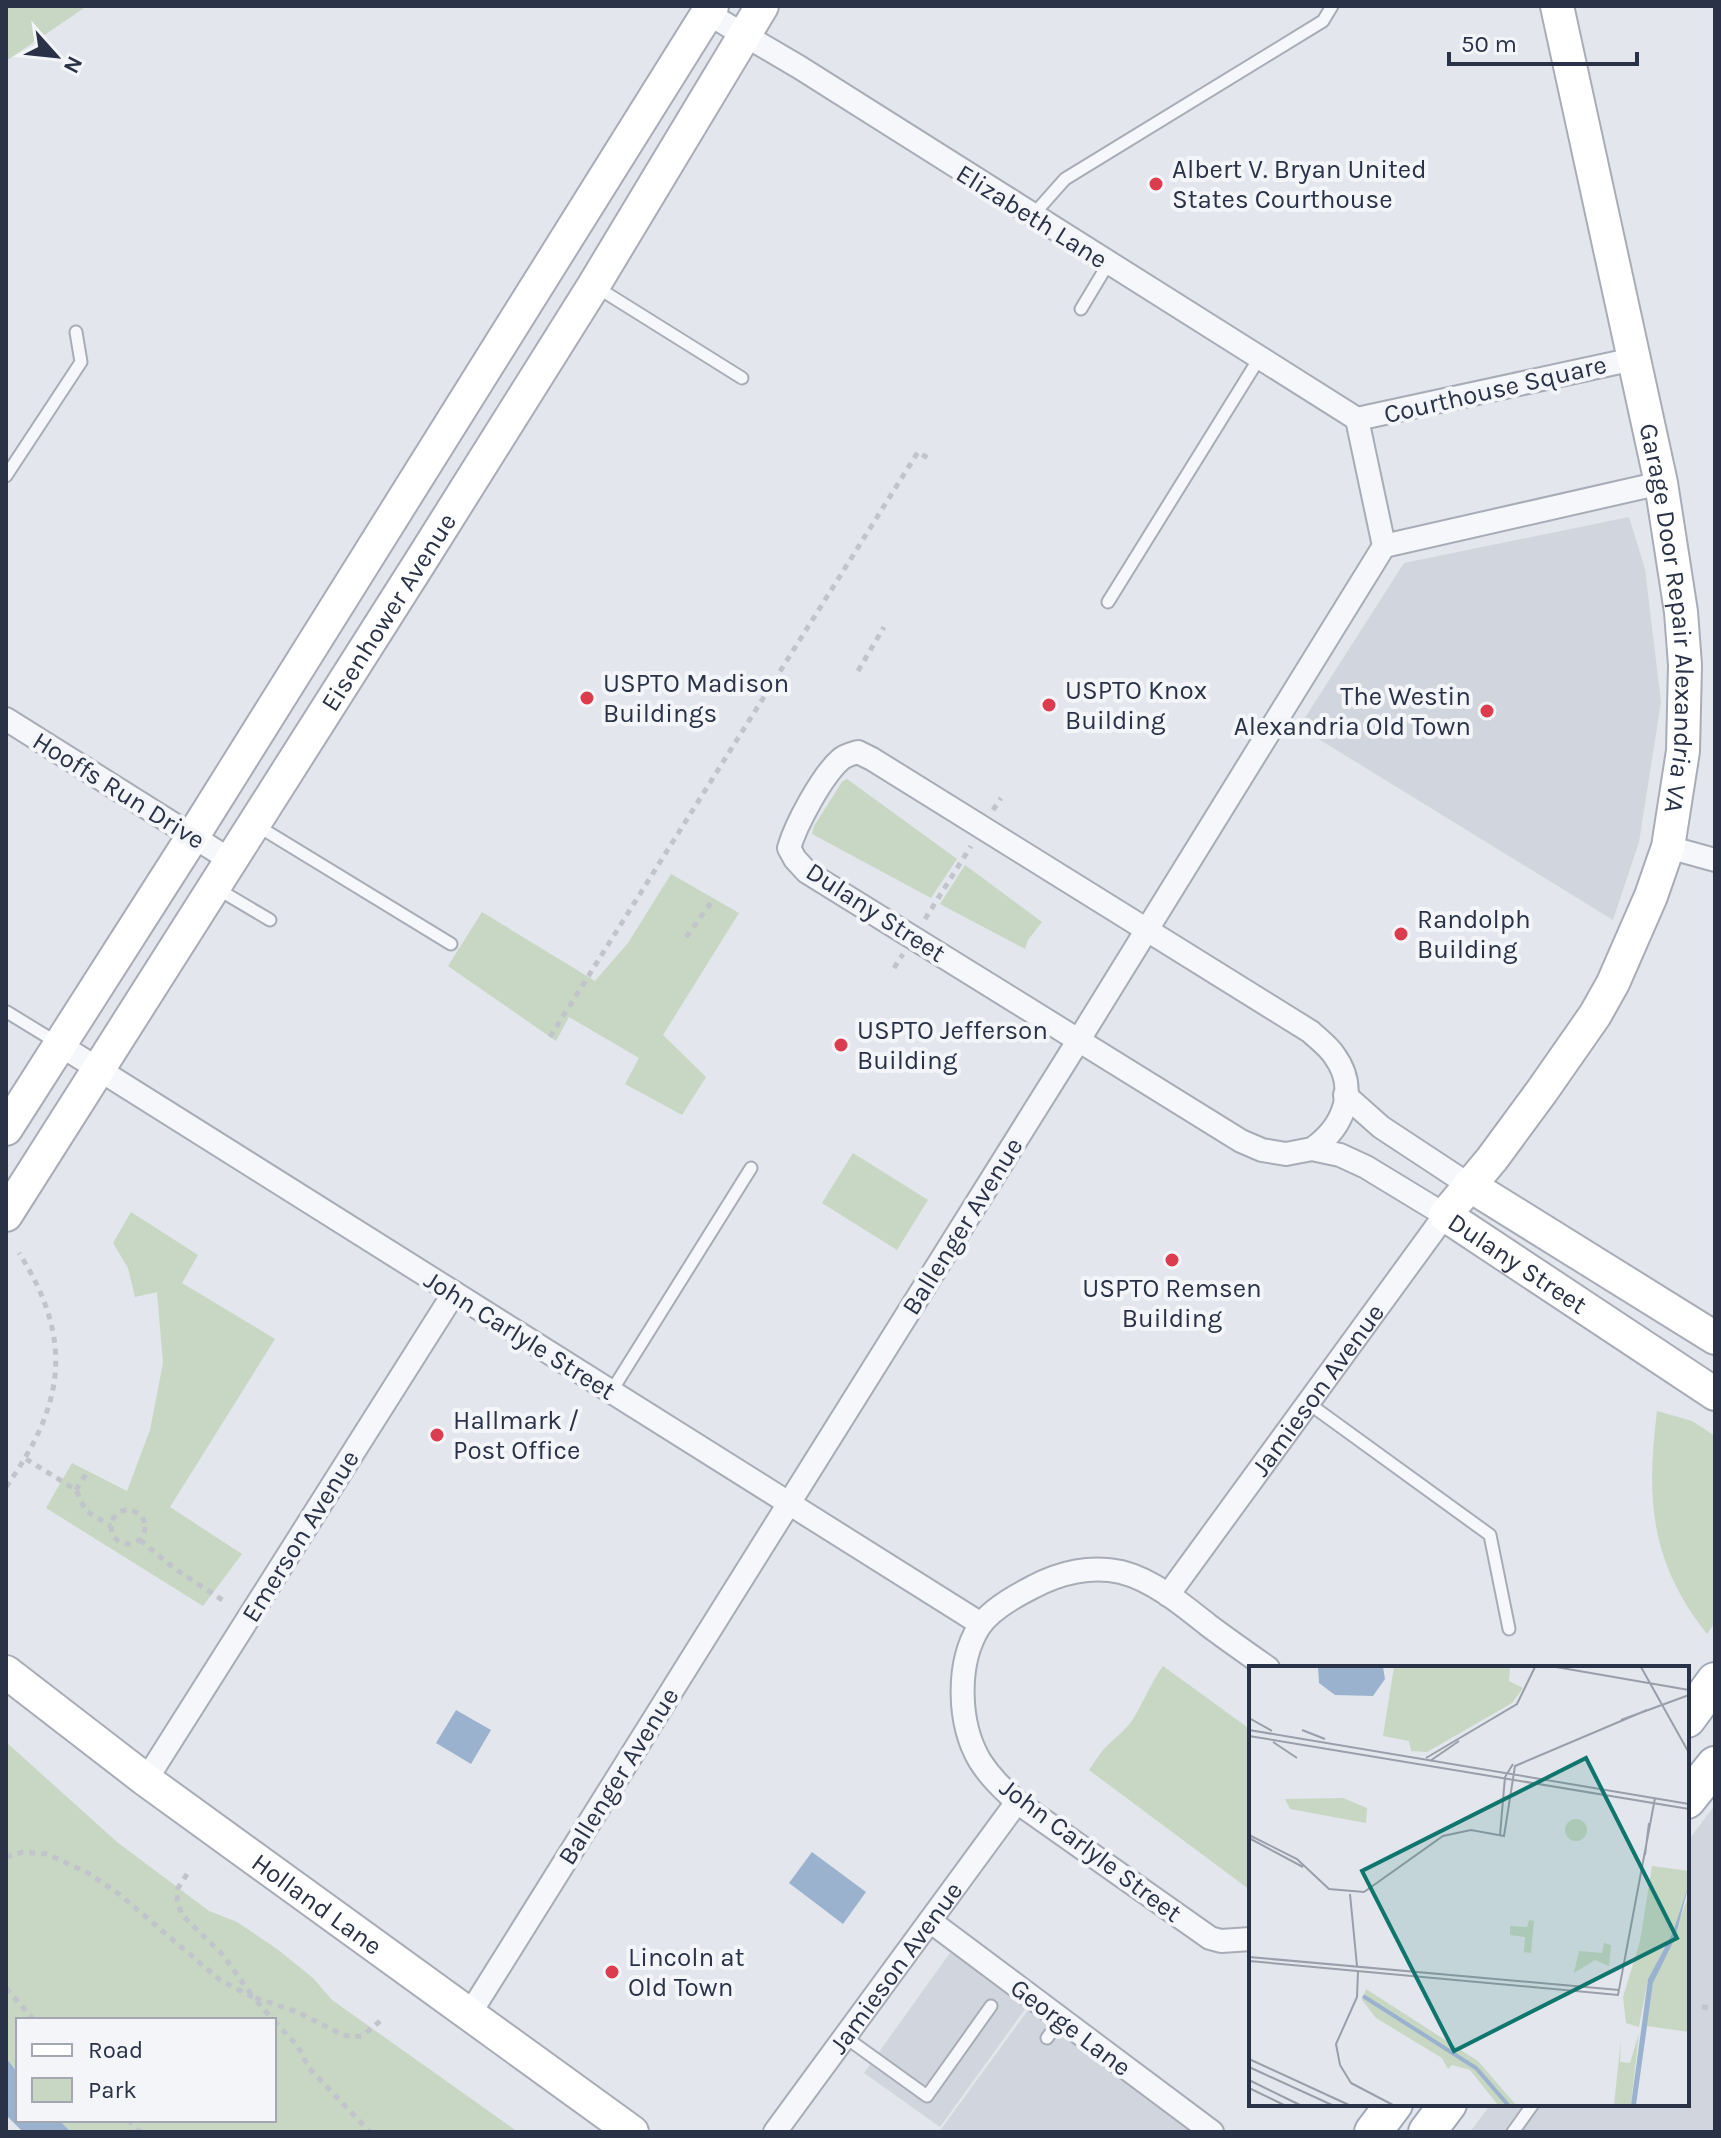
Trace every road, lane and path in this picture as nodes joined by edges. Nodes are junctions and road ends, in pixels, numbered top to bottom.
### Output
1 (762, 6) edge
2 (1332, 6) edge
3 (1557, 6) edge
4 (710, 10) edge
5 (743, 35) junction
6 (1033, 215) junction
7 (1108, 264) junction
8 (594, 285) junction
9 (1081, 309) dead end
10 (76, 332) dead end
11 (1260, 357) junction
12 (1634, 359) junction
13 (742, 378) dead end
14 (1357, 419) junction
15 (931, 460) dead end
16 (6, 476) edge
17 (1661, 483) junction
18 (1384, 546) junction
19 (1108, 602) dead end
20 (884, 627) dead end
21 (858, 671) dead end
22 (6, 719) edge
23 (1001, 798) dead end
24 (255, 825) junction
25 (983, 827) junction
26 (193, 836) junction
27 (1668, 847) junction
28 (1715, 860) edge
29 (223, 874) junction
30 (713, 900) dead end
31 (270, 920) dead end
32 (1147, 929) junction
33 (686, 937) dead end
34 (914, 937) junction
35 (451, 944) dead end
36 (894, 968) dead end
37 (7, 1012) edge
38 (550, 1037) dead end
39 (1080, 1038) junction
40 (60, 1045) junction
41 (99, 1070) junction
42 (1345, 1095) junction
43 (6, 1129) edge
44 (1312, 1149) junction
45 (751, 1168) dead end
46 (1469, 1185) junction
47 (6, 1215) edge
48 (1445, 1215) junction
49 (19, 1253) dead end
50 (454, 1293) junction
51 (1715, 1338) edge
52 (611, 1392) junction
53 (1715, 1394) edge
54 (1308, 1403) junction
55 (26, 1459) junction
56 (88, 1471) dead end
57 (6, 1487) edge
58 (76, 1490) junction
59 (789, 1503) junction
60 (111, 1526) junction
61 (140, 1540) junction
62 (1168, 1595) junction
63 (224, 1601) dead end
64 (981, 1624) junction
65 (1509, 1629) dead end
66 (1265, 1666) edge
67 (6, 1672) edge
68 (1715, 1681) edge
69 (1689, 1716) edge
70 (1715, 1765) edge
71 (146, 1780) junction
72 (1689, 1798) edge
73 (1017, 1802) junction
74 (6, 1857) edge
75 (187, 1874) dead end
76 (930, 1921) junction
77 (1249, 1939) edge
78 (6, 1988) edge
79 (253, 1997) junction
80 (991, 2006) dead end
81 (1702, 2007) dead end
82 (1715, 2008) edge
83 (469, 2015) junction
84 (32, 2018) edge
85 (272, 2018) edge
86 (384, 2018) dead end
87 (1061, 2019) junction
88 (276, 2022) edge
89 (845, 2037) junction
90 (1047, 2038) dead end
91 (1392, 2106) edge
92 (1446, 2106) edge
93 (1532, 2106) edge
94 (370, 2132) edge
95 (632, 2132) edge
96 (775, 2132) edge
97 (1212, 2132) edge
98 (1373, 2132) edge
99 (1427, 2132) edge
100 (1513, 2132) edge

1 - 5 main road, Eisenhower Avenue
2 - 6 lane
3 - 12 main road, Garage Door Repair Alexandria VA
4 - 5 street, Elizabeth Lane
4 - 26 main road, Eisenhower Avenue
5 - 6 street, Elizabeth Lane
5 - 8 main road, Eisenhower Avenue
6 - 7 street, Elizabeth Lane
7 - 9 lane
7 - 11 street, Elizabeth Lane
8 - 13 lane
8 - 24 main road, Eisenhower Avenue
10 - 16 lane
11 - 14 street, Elizabeth Lane
11 - 19 lane
12 - 14 street, Courthouse Square
12 - 17 main road, Garage Door Repair Alexandria VA
14 - 18 street
15 - 38 path
17 - 18 street
17 - 27 main road, Garage Door Repair Alexandria VA
18 - 32 street, Ballenger Avenue
20 - 21 path
22 - 26 street, Hooffs Run Drive
23 - 25 path
24 - 29 main road, Eisenhower Avenue
24 - 35 lane
25 - 32 street, Dulany Street
25 - 34 path
25 - 34 street, Dulany Street
26 - 29 street, Hooffs Run Drive
26 - 40 main road, Eisenhower Avenue
27 - 28 street
27 - 46 main road, Garage Door Repair Alexandria VA
29 - 31 lane
29 - 41 main road, Eisenhower Avenue
30 - 33 path
32 - 39 street, Ballenger Avenue
32 - 42 street, Dulany Street
34 - 36 path
34 - 39 street, Dulany Street
37 - 40 lane
39 - 44 street, Dulany Street
39 - 59 street, Ballenger Avenue
40 - 41 street, John Carlyle Street
40 - 43 main road, Eisenhower Avenue
41 - 47 main road, Eisenhower Avenue
41 - 50 street, John Carlyle Street
42 - 44 street
42 - 46 street, Dulany Street
44 - 48 street, Dulany Street
45 - 52 lane
46 - 48 main road, Jamieson Avenue
46 - 51 main road, Dulany Street
48 - 53 main road, Dulany Street
48 - 54 street, Jamieson Avenue
49 - 55 path
50 - 52 street, John Carlyle Street
50 - 71 street, Emerson Avenue
52 - 59 street, John Carlyle Street
54 - 62 street, Jamieson Avenue
54 - 65 lane
55 - 57 path
55 - 58 path
56 - 58 path
58 - 60 path
59 - 64 street, John Carlyle Street
59 - 83 street, Ballenger Avenue
60 - 61 path
60 - 61 path
61 - 63 path
62 - 64 street
62 - 66 street
64 - 73 street, John Carlyle Street
67 - 71 main road, Holland Lane
68 - 69 main road
70 - 72 main road
71 - 83 main road, Holland Lane
73 - 76 street, Jamieson Avenue
73 - 77 street, John Carlyle Street
74 - 79 path
75 - 79 path
76 - 87 street, George Lane
76 - 89 street, Jamieson Avenue
78 - 84 path
79 - 85 path
79 - 86 path
80 - 89 lane
81 - 82 path
83 - 95 main road, Holland Lane
87 - 90 lane
87 - 97 street, George Lane
88 - 94 path
89 - 96 street, Jamieson Avenue
91 - 98 main road
92 - 99 main road
93 - 100 lane

